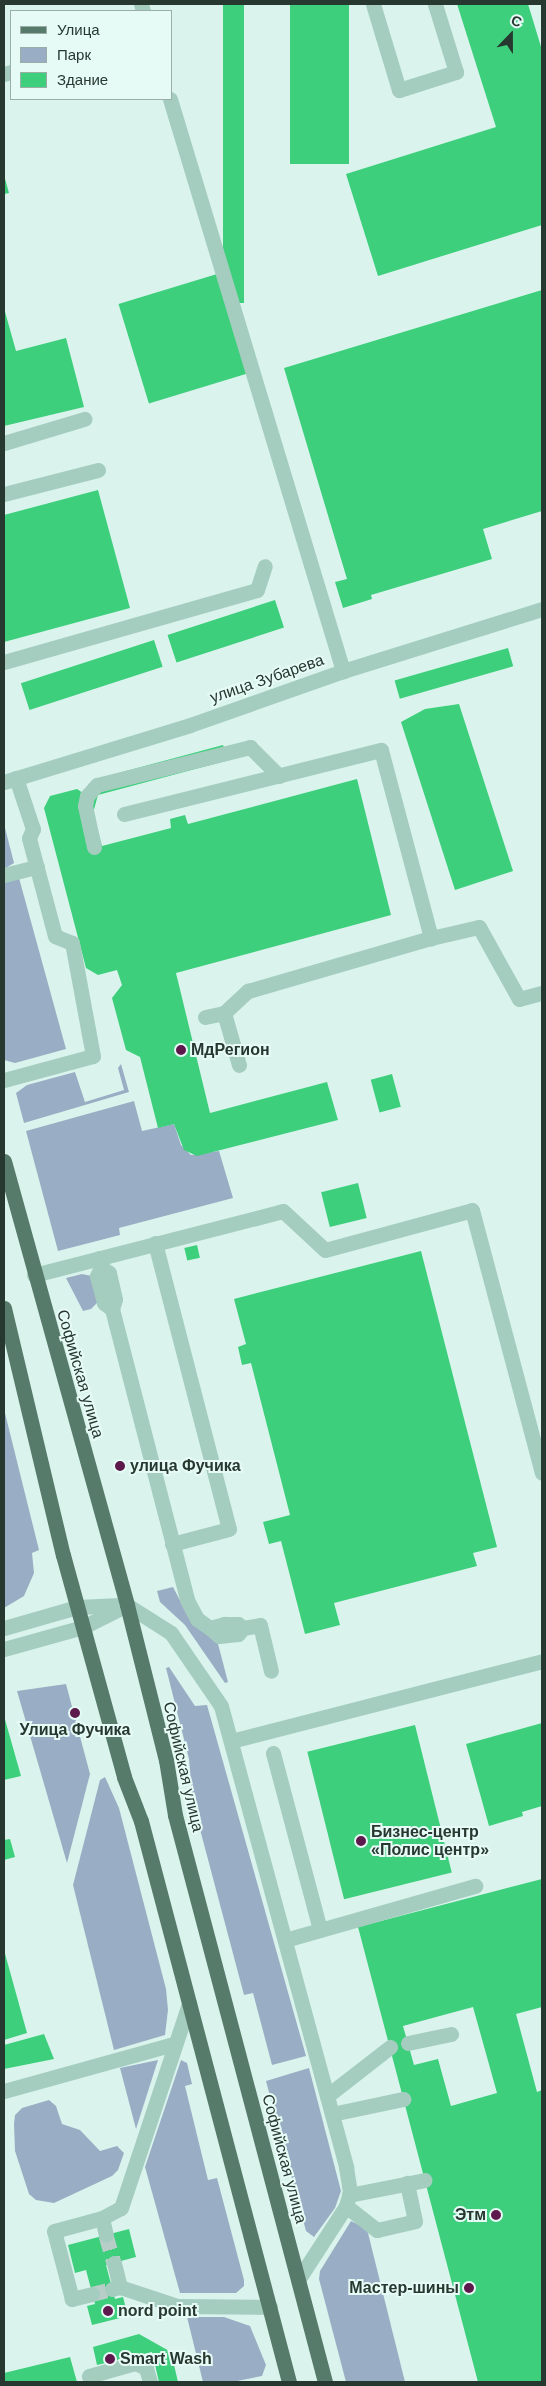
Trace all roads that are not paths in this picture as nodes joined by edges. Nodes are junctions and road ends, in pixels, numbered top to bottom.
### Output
1 (373, 4) edge
2 (435, 4) edge
3 (170, 100) edge
4 (84, 419) dead end
5 (4, 443) edge
6 (98, 470) dead end
7 (4, 494) edge
8 (265, 566) dead end
9 (542, 609) edge
10 (4, 662) edge
11 (343, 671) junction
12 (279, 776) junction
13 (10, 780) edge
14 (124, 814) dead end
15 (94, 847) dead end
16 (37, 867) junction
17 (4, 875) edge
18 (431, 938) junction
19 (542, 993) edge
20 (224, 1013) junction
21 (205, 1017) dead end
22 (239, 1065) dead end
23 (4, 1080) edge
24 (4, 1161) edge
25 (155, 1243) junction
26 (100, 1263) junction
27 (34, 1275) junction
28 (4, 1308) edge
29 (542, 1473) edge
30 (172, 1544) junction
31 (127, 1605) junction
32 (77, 1607) junction
33 (83, 1626) junction
34 (4, 1628) edge
35 (4, 1649) edge
36 (542, 1660) edge
37 (272, 1671) dead end
38 (232, 1741) junction
39 (273, 1753) dead end
40 (475, 1886) dead end
41 (320, 1930) junction
42 (285, 1940) junction
43 (189, 2003) junction
44 (451, 2034) dead end
45 (408, 2043) dead end
46 (174, 2044) junction
47 (390, 2047) dead end
48 (4, 2091) edge
49 (327, 2096) junction
50 (404, 2099) dead end
51 (332, 2114) junction
52 (425, 2180) dead end
53 (407, 2184) junction
54 (348, 2201) junction
55 (102, 2218) junction
56 (106, 2235) tunnel mouth
57 (114, 2263) tunnel mouth
58 (298, 2280) junction
59 (92, 2294) tunnel mouth
60 (270, 2307) junction
61 (91, 2382) edge
62 (150, 2382) edge
63 (286, 2382) edge
64 (325, 2382) edge

1 - 2 street
3 - 11 street
4 - 5 street
6 - 7 street
8 - 10 street
9 - 11 street, улица Зубарева
11 - 13 street, улица Зубарева
12 - 14 street
12 - 15 street
12 - 18 street
13 - 16 street
16 - 17 street
16 - 23 street
18 - 19 street
18 - 20 street
20 - 21 street
20 - 22 street
24 - 27 main road, Софийская улица
25 - 26 street
25 - 29 street
25 - 30 street
26 - 27 street
26 - 30 street
27 - 31 main road, Софийская улица
28 - 32 main road
30 - 37 street
31 - 32 street
31 - 33 street
31 - 38 street
31 - 58 main road, Софийская улица
32 - 33 main road
32 - 34 street
33 - 35 street
33 - 43 main road
36 - 38 street
38 - 42 street
39 - 41 street
40 - 41 street
41 - 42 street
42 - 49 street
43 - 46 street
43 - 60 main road
44 - 45 street
46 - 48 street
46 - 55 street
47 - 49 street
49 - 51 street
50 - 51 street
51 - 54 street
52 - 53 street
53 - 54 street
53 - 54 street
54 - 58 street
55 - 56 street
55 - 59 street
57 - 60 street
58 - 64 main road, Софийская улица
60 - 63 main road
61 - 62 street

